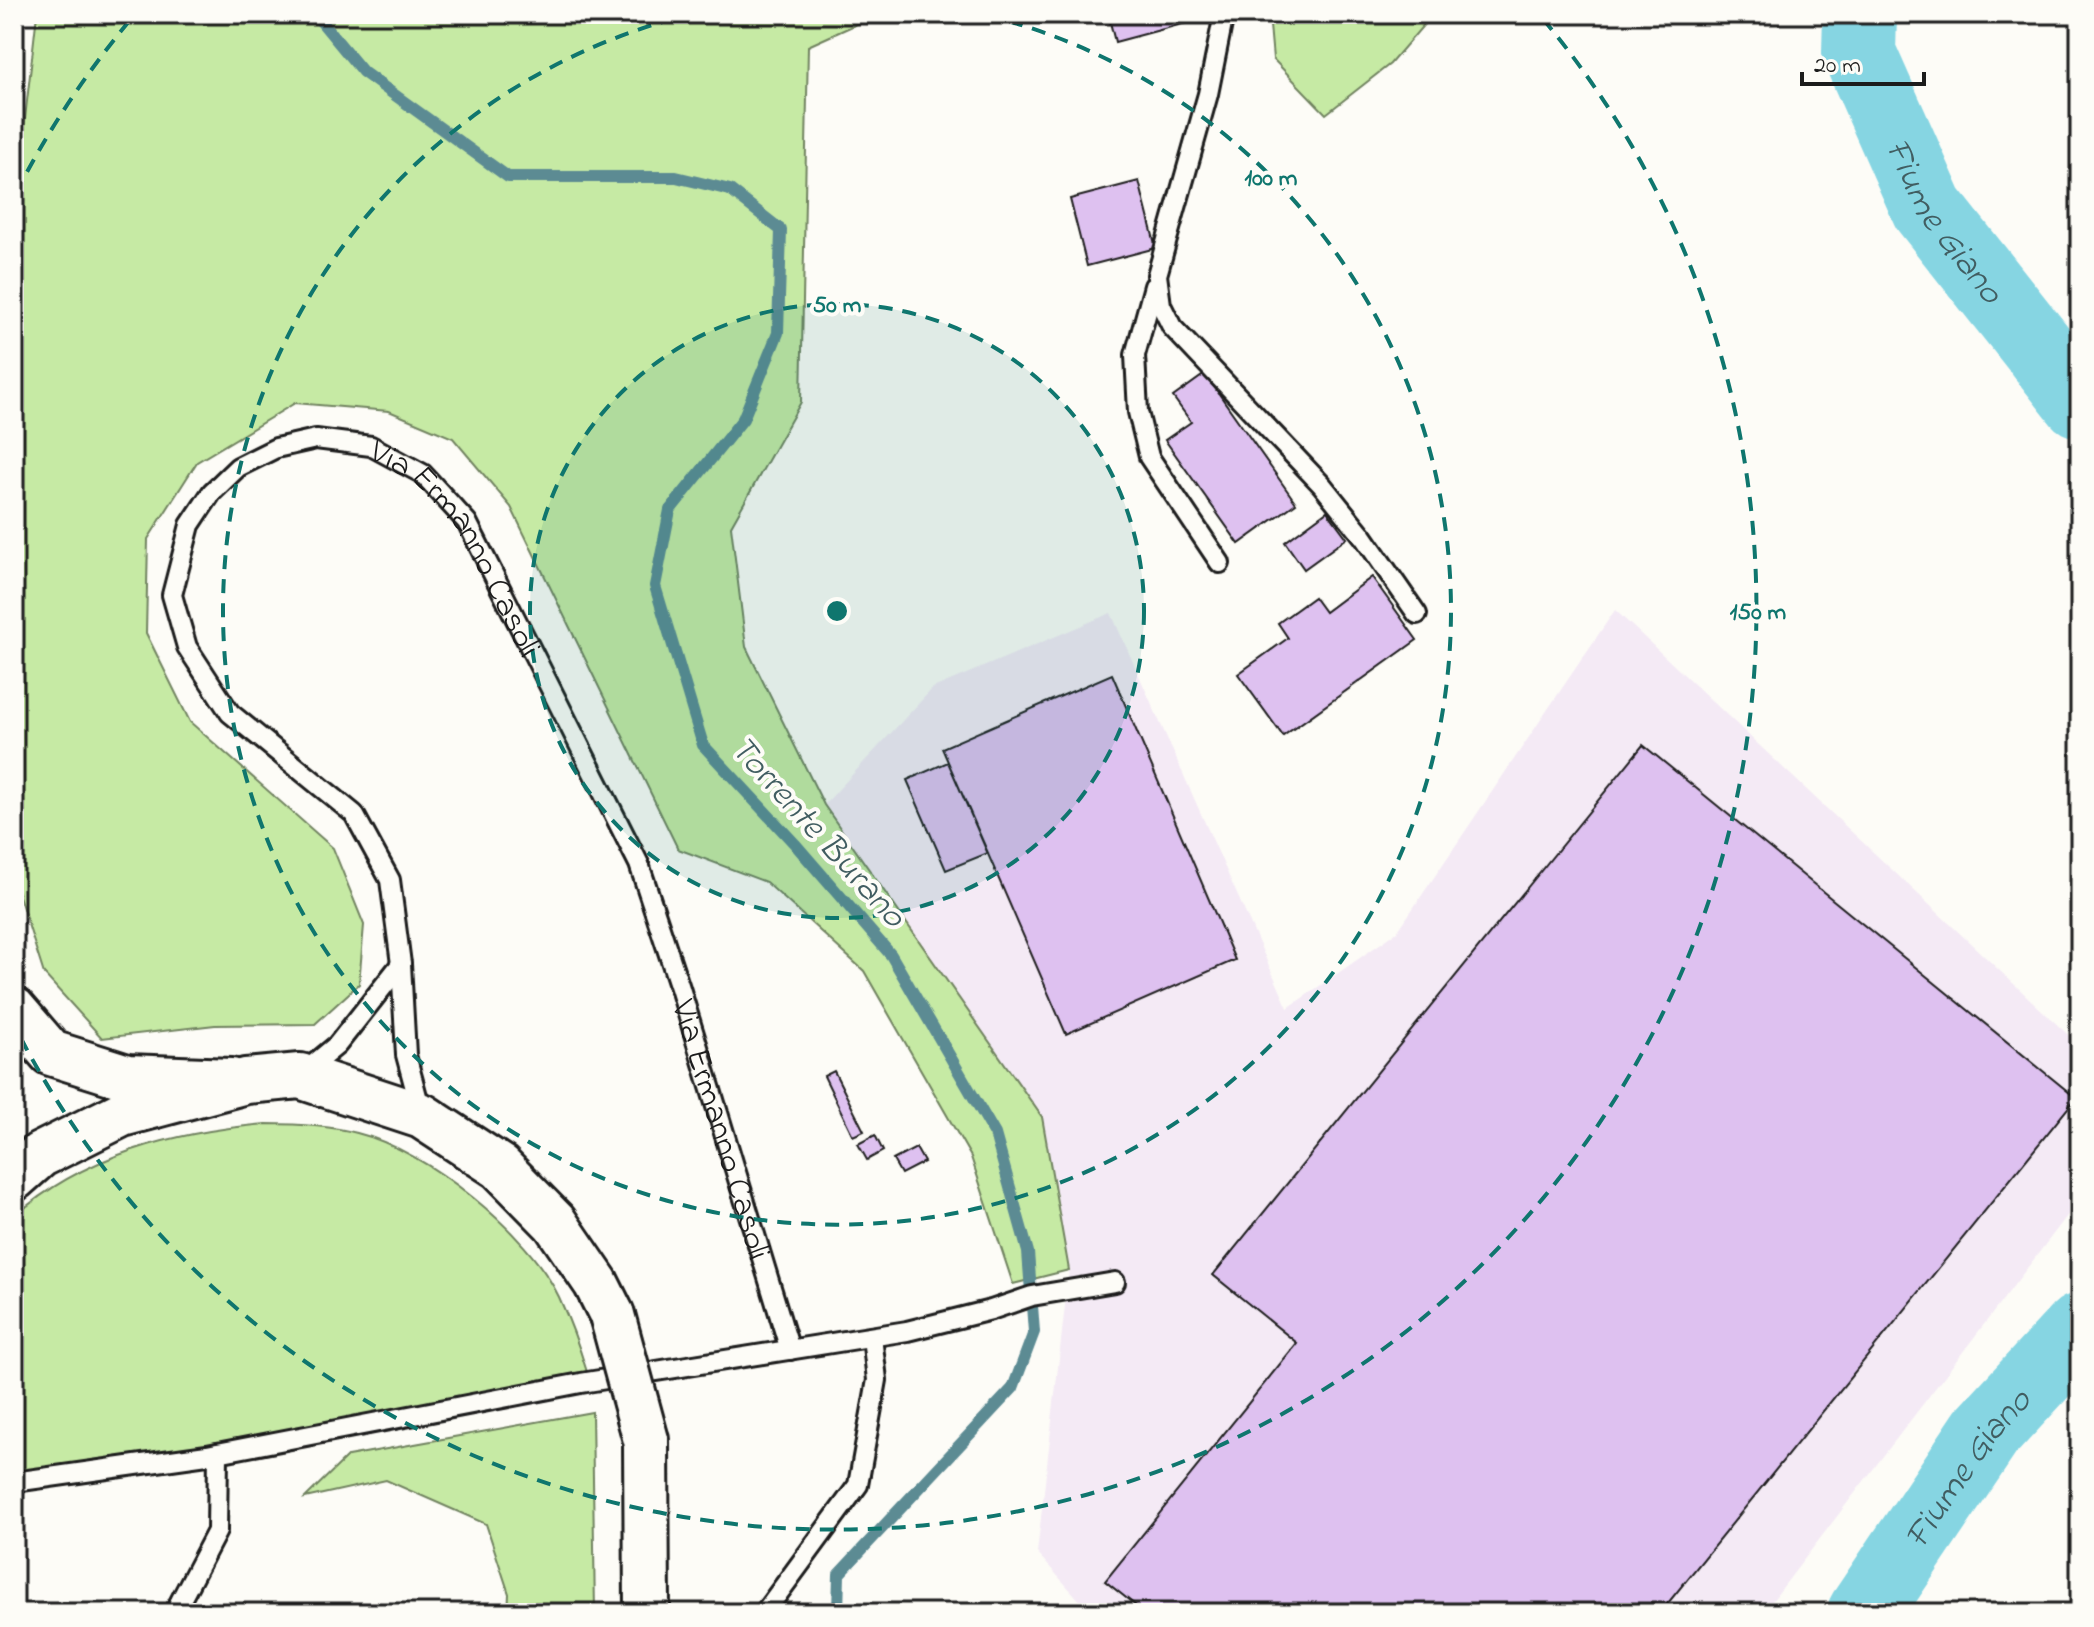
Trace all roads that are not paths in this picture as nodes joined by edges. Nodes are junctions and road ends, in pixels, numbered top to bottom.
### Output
1 (1224, 14) edge
2 (1157, 275) junction
3 (1220, 563) dead end
4 (1417, 614) dead end
5 (401, 964) junction
6 (14, 1010) edge
7 (300, 1076) junction
8 (246, 1081) junction
9 (422, 1116) junction
10 (14, 1178) edge
11 (1115, 1282) dead end
12 (872, 1337) junction
13 (790, 1350) junction
14 (218, 1453) junction
15 (14, 1482) edge
16 (174, 1613) edge
17 (647, 1613) edge
18 (764, 1613) edge

1 - 2 lane
2 - 3 lane
2 - 4 lane
5 - 7 lane
5 - 9 lane, Via Ermanno Casoli
5 - 13 lane, Via Ermanno Casoli
6 - 8 main road
7 - 8 main road
7 - 9 main road
8 - 10 main road
9 - 17 main road, bridge
11 - 12 lane
12 - 13 lane
12 - 18 lane
13 - 14 lane
14 - 15 lane
14 - 16 lane

